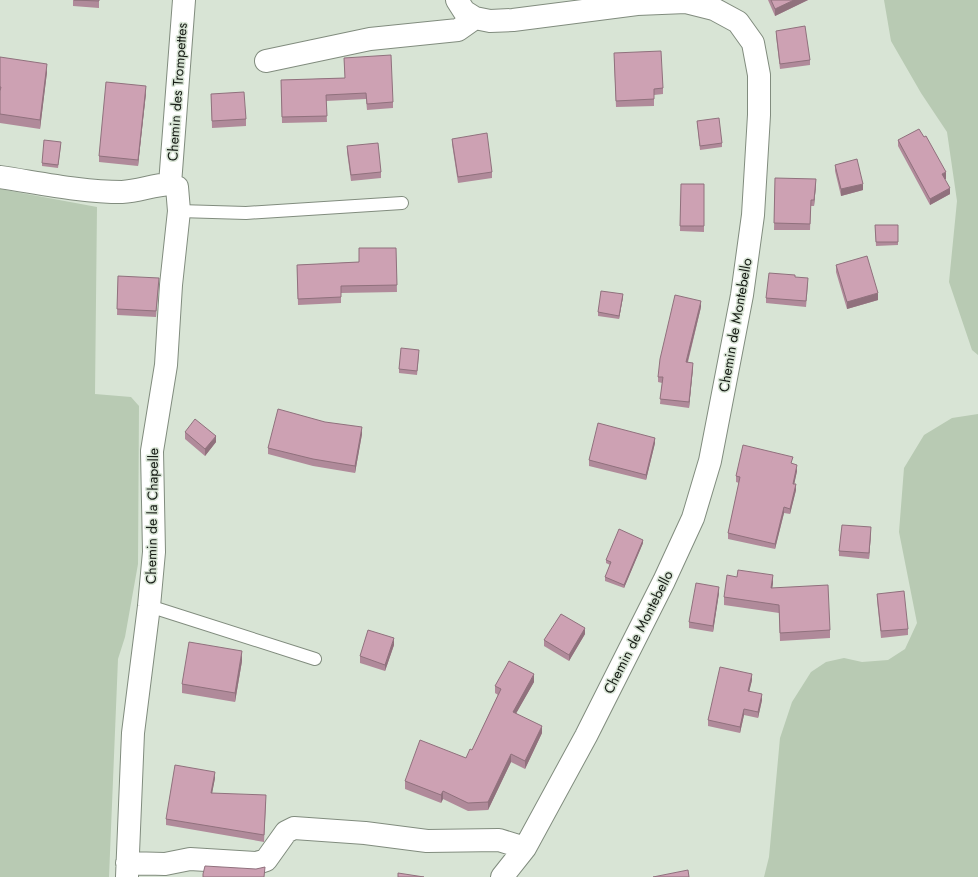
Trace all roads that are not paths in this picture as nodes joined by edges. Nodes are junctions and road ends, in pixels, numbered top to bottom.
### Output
1 (184, 0) edge
2 (457, 0) edge
3 (476, 18) junction
4 (266, 61) dead end
5 (0, 177) edge
6 (170, 184) junction
7 (402, 203) dead end
8 (179, 212) junction
9 (149, 606) junction
10 (315, 659) dead end
11 (525, 848) junction
12 (127, 870) edge
13 (502, 877) edge

1 - 6 street, Chemin des Trompettes
2 - 3 street
3 - 4 street
3 - 11 street, Chemin de Montebello
5 - 6 street
6 - 8 street, Chemin de la Chapelle
7 - 8 lane
8 - 9 street, Chemin de la Chapelle
9 - 10 lane
9 - 12 street, Chemin de la Chapelle
11 - 12 street
11 - 13 street, Chemin de Montebello

